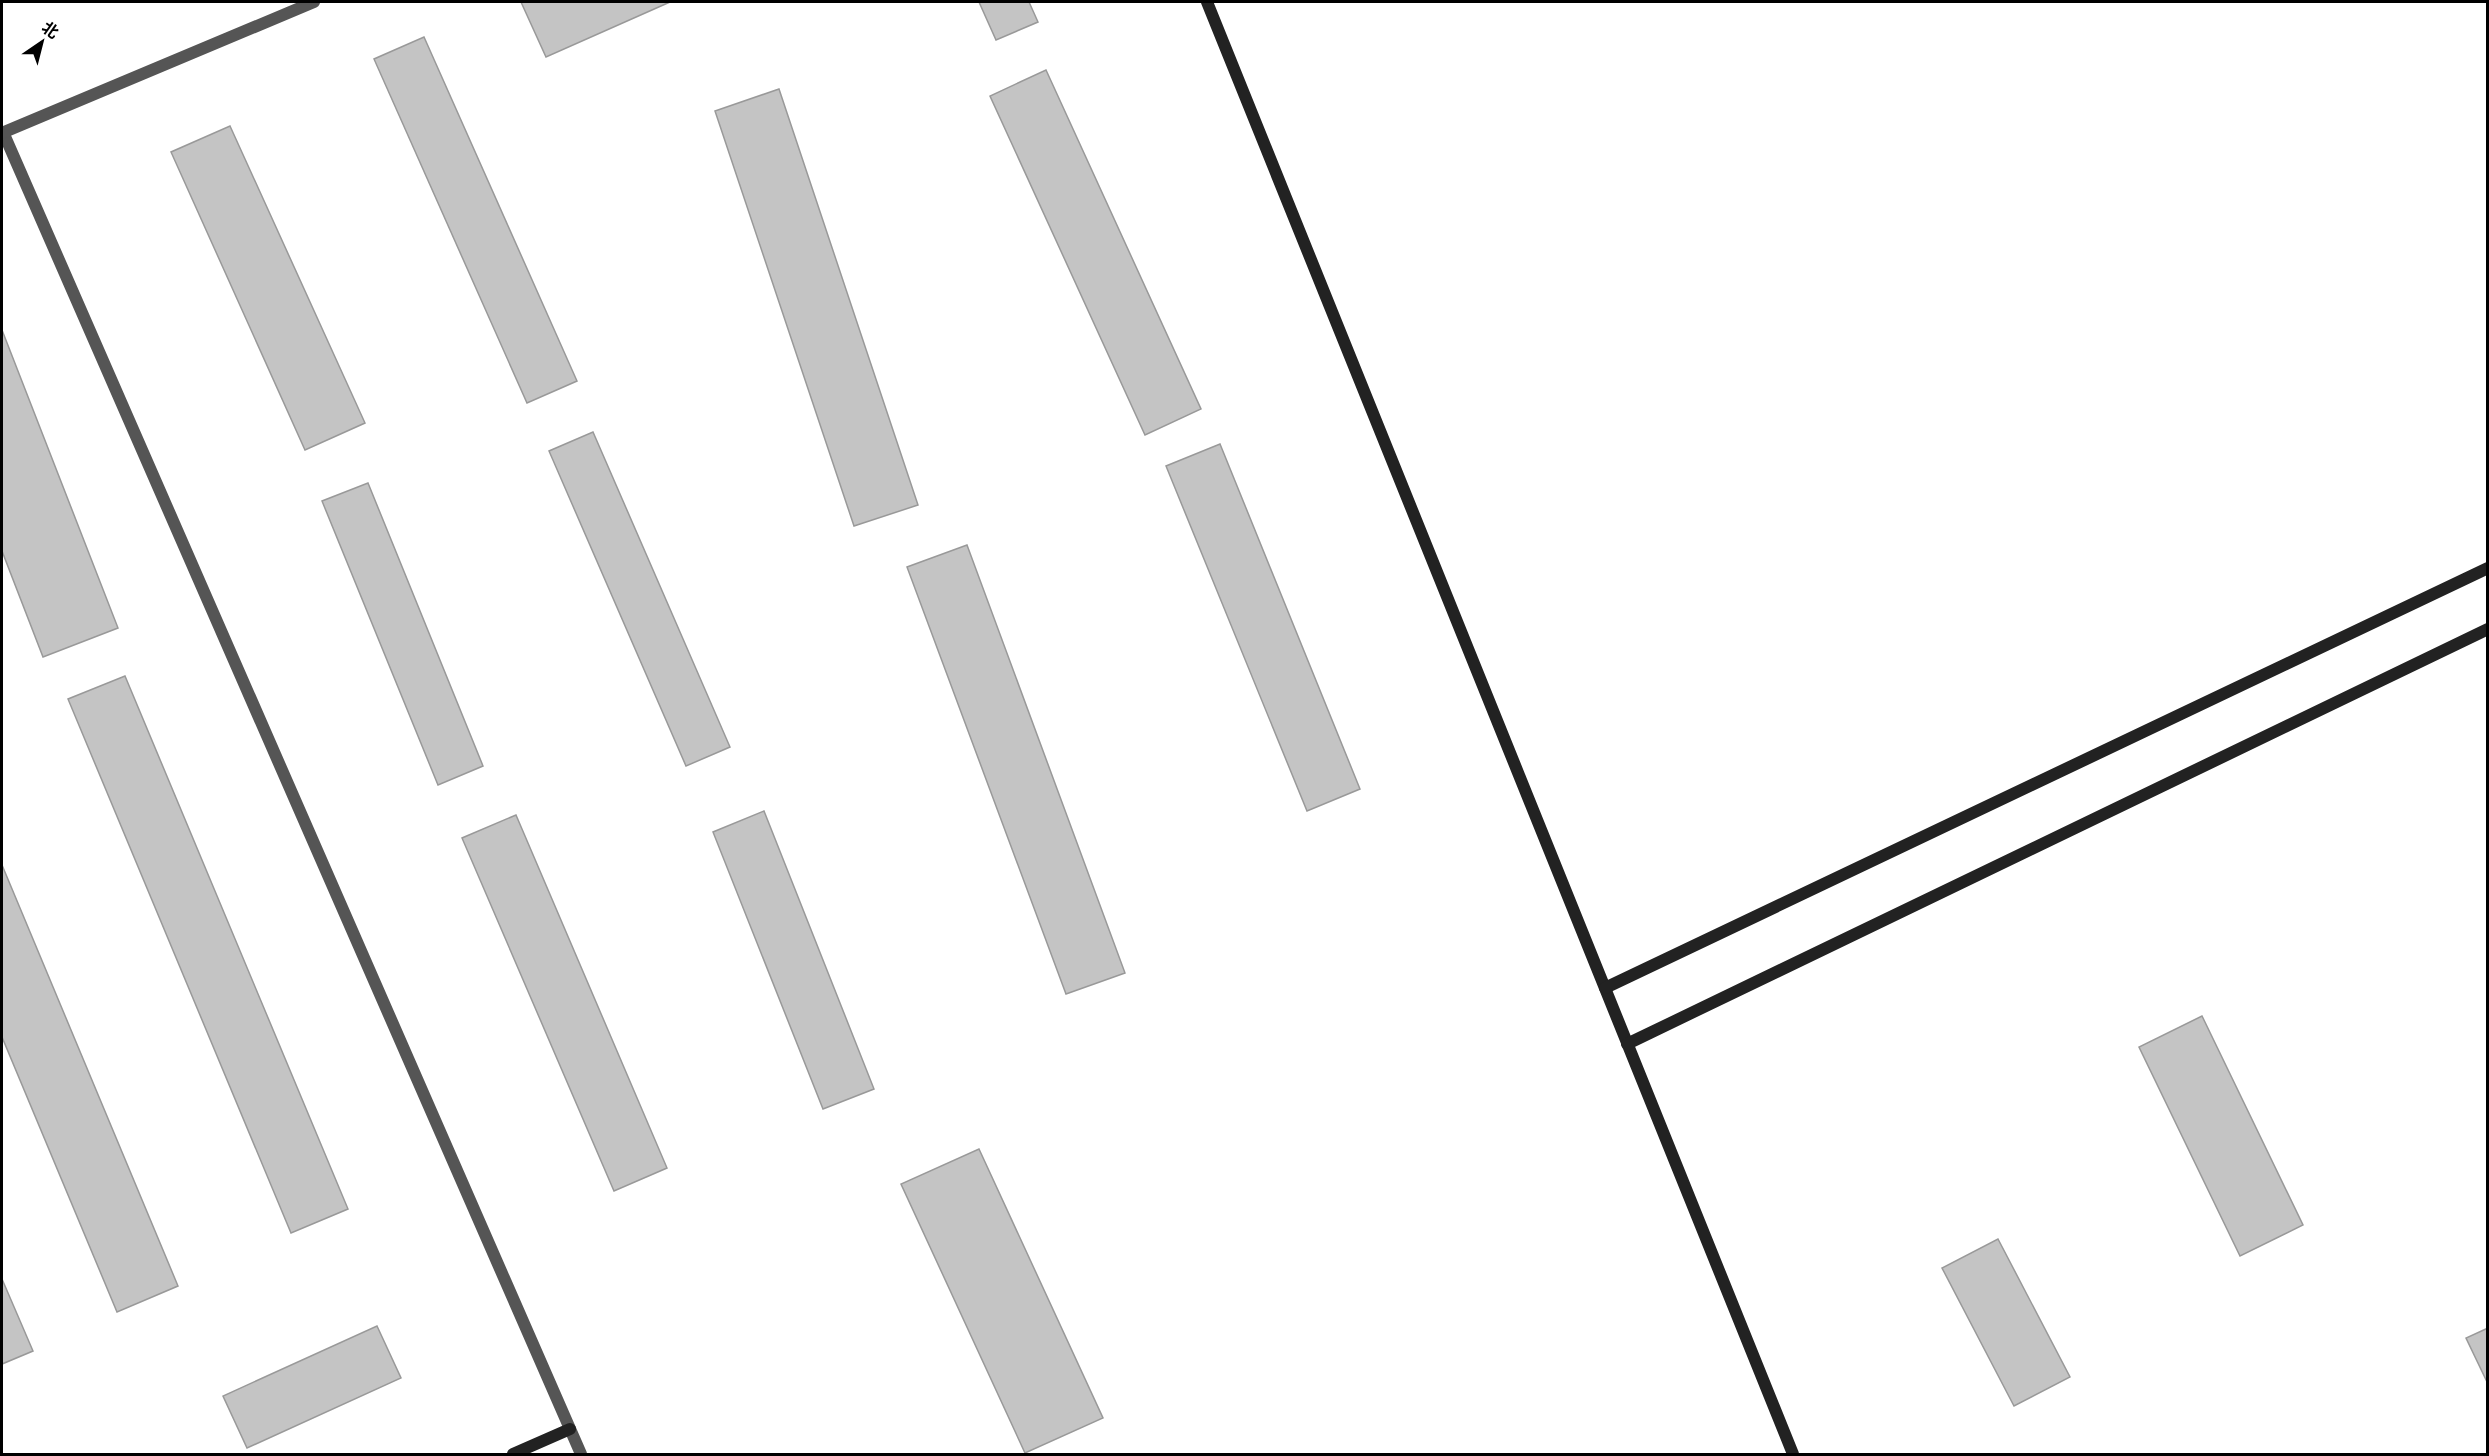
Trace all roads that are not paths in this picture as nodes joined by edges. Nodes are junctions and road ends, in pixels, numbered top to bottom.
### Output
1 (314, 2) edge
2 (1207, 2) edge
3 (2, 133) edge
4 (2487, 568) edge
5 (2487, 629) edge
6 (1605, 988) junction
7 (1628, 1044) junction
8 (570, 1429) junction
9 (513, 1455) edge
10 (581, 1455) edge
11 (1793, 1455) edge

1 - 3 street
2 - 6 street
3 - 8 street
4 - 6 street
5 - 7 street
6 - 7 street
7 - 11 street
8 - 9 street
8 - 10 street

